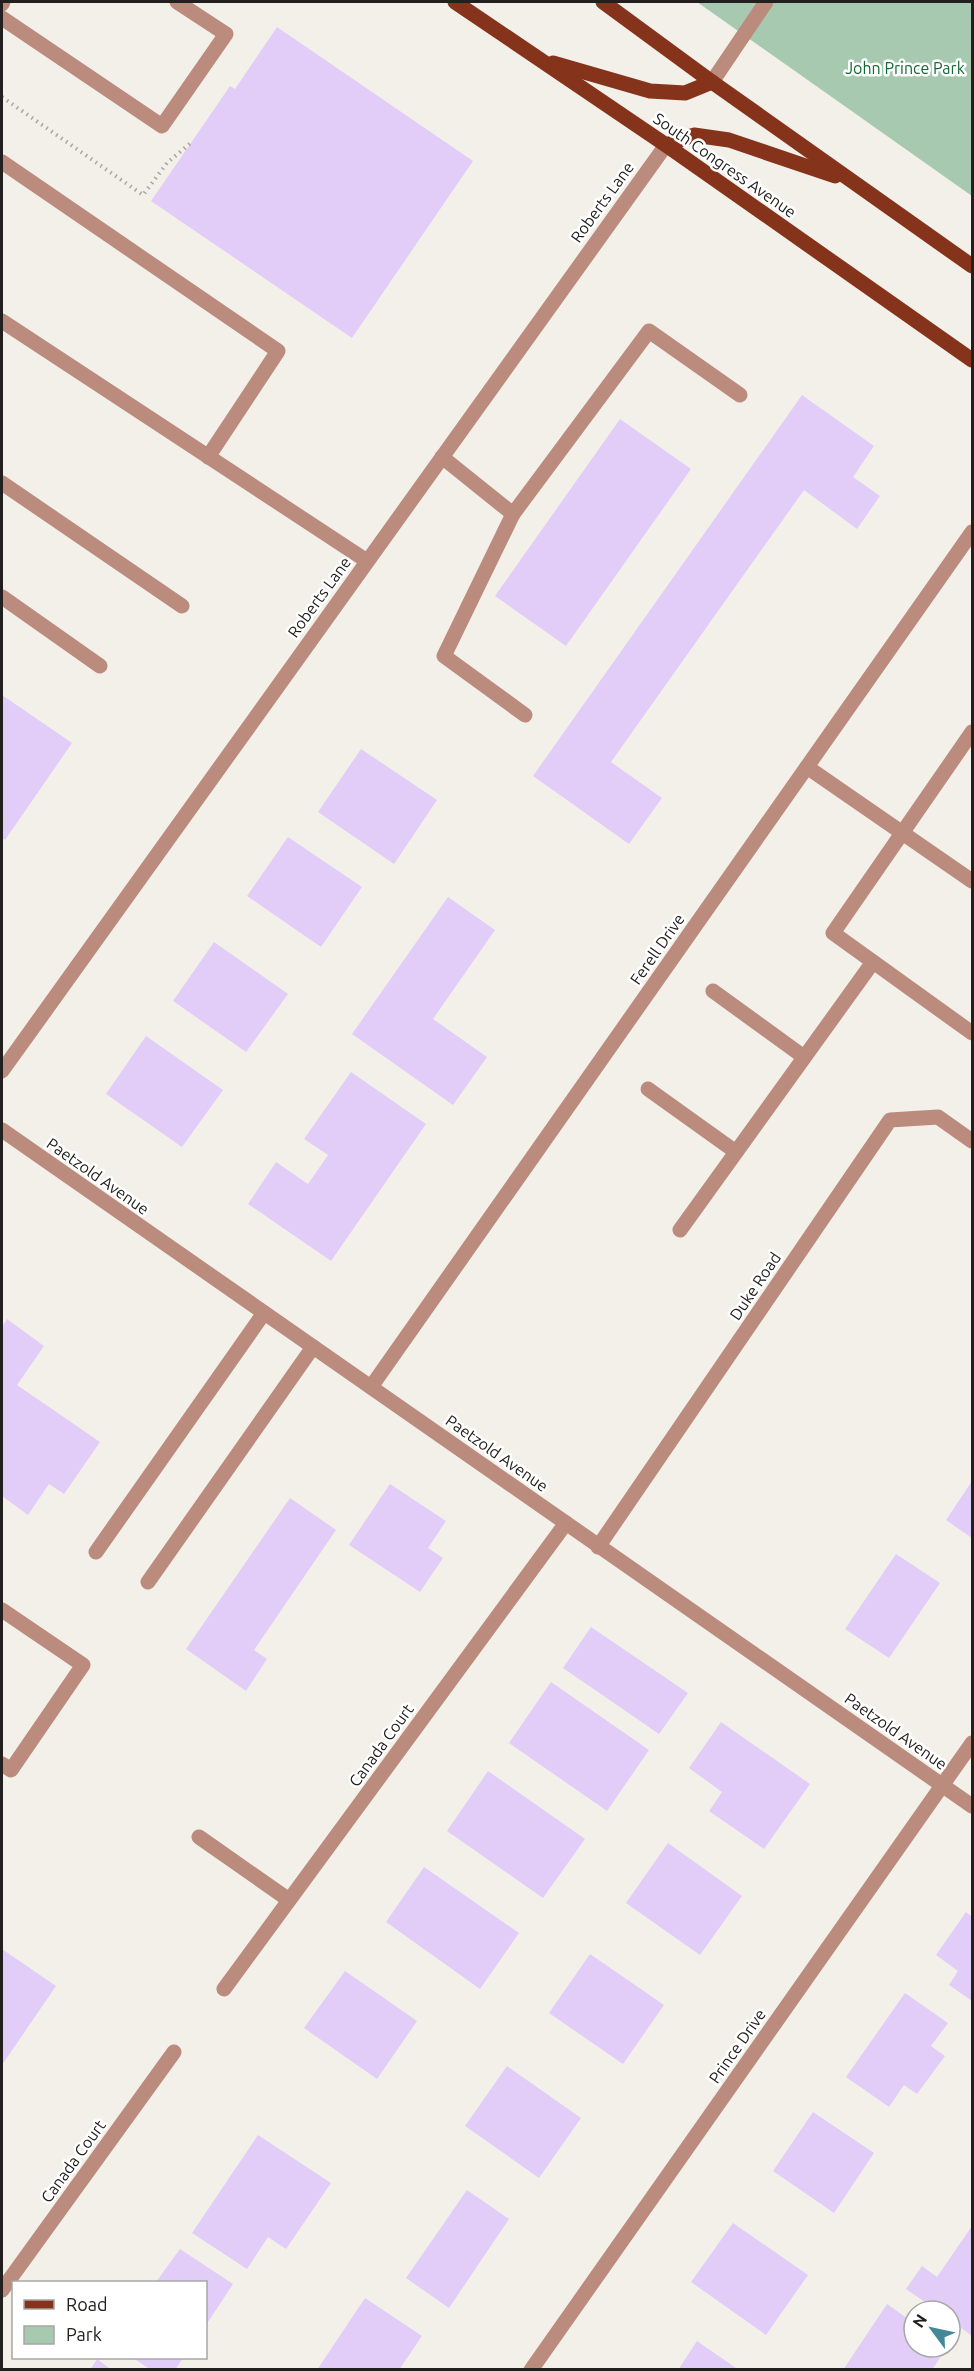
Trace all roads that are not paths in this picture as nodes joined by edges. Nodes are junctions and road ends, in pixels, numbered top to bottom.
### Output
1 (177, 2) edge
2 (455, 2) edge
3 (603, 2) edge
4 (766, 2) edge
5 (2, 18) edge
6 (540, 59) junction
7 (712, 82) junction
8 (666, 145) junction
9 (2, 162) edge
10 (852, 181) junction
11 (972, 266) edge
12 (2, 321) edge
13 (972, 360) edge
14 (740, 396) dead end
15 (208, 457) junction
16 (442, 457) junction
17 (2, 483) edge
18 (513, 513) junction
19 (972, 532) edge
20 (367, 561) junction
21 (2, 597) edge
22 (182, 606) dead end
23 (100, 666) dead end
24 (525, 715) dead end
25 (972, 732) edge
26 (807, 767) junction
27 (902, 832) junction
28 (972, 881) edge
29 (873, 962) junction
30 (713, 991) dead end
31 (972, 1033) edge
32 (804, 1057) junction
33 (2, 1071) edge
34 (648, 1089) dead end
35 (2, 1131) edge
36 (972, 1141) edge
37 (736, 1152) junction
38 (680, 1230) dead end
39 (264, 1313) junction
40 (313, 1347) junction
41 (371, 1387) junction
42 (566, 1523) junction
43 (598, 1546) junction
44 (96, 1552) dead end
45 (148, 1582) dead end
46 (2, 1610) edge
47 (972, 1743) edge
48 (2, 1764) edge
49 (942, 1785) junction
50 (972, 1806) edge
51 (200, 1838) dead end
52 (289, 1900) junction
53 (224, 1989) dead end
54 (174, 2052) dead end
55 (2, 2290) edge
56 (531, 2370) edge

1 - 5 street
2 - 6 main road, South Congress Avenue
3 - 7 main road
4 - 7 street
6 - 7 main road
6 - 8 main road, South Congress Avenue
7 - 10 main road
8 - 10 main road
8 - 13 main road, South Congress Avenue
8 - 16 street, Roberts Lane
9 - 15 street
10 - 11 main road
12 - 15 street
14 - 18 street
15 - 20 street
16 - 18 street
16 - 20 street, Roberts Lane
17 - 22 street
18 - 24 street
19 - 26 street, Ferell Drive
20 - 33 street, Roberts Lane
21 - 23 street
25 - 27 street
26 - 27 street
26 - 41 street, Ferell Drive
27 - 28 street
27 - 29 street
29 - 31 street
29 - 32 street
30 - 32 street
32 - 37 street
34 - 37 street
35 - 39 street, Paetzold Avenue
36 - 43 street, Duke Road
37 - 38 street
39 - 40 street, Paetzold Avenue
39 - 44 street
40 - 41 street, Paetzold Avenue
40 - 45 street
41 - 42 street, Paetzold Avenue
42 - 43 street, Paetzold Avenue
42 - 52 street, Canada Court
43 - 49 street, Paetzold Avenue
46 - 48 street
47 - 49 street, Prince Drive
49 - 50 street, Paetzold Avenue
49 - 56 street, Prince Drive
51 - 52 street
52 - 53 street, Canada Court
54 - 55 street, Canada Court

